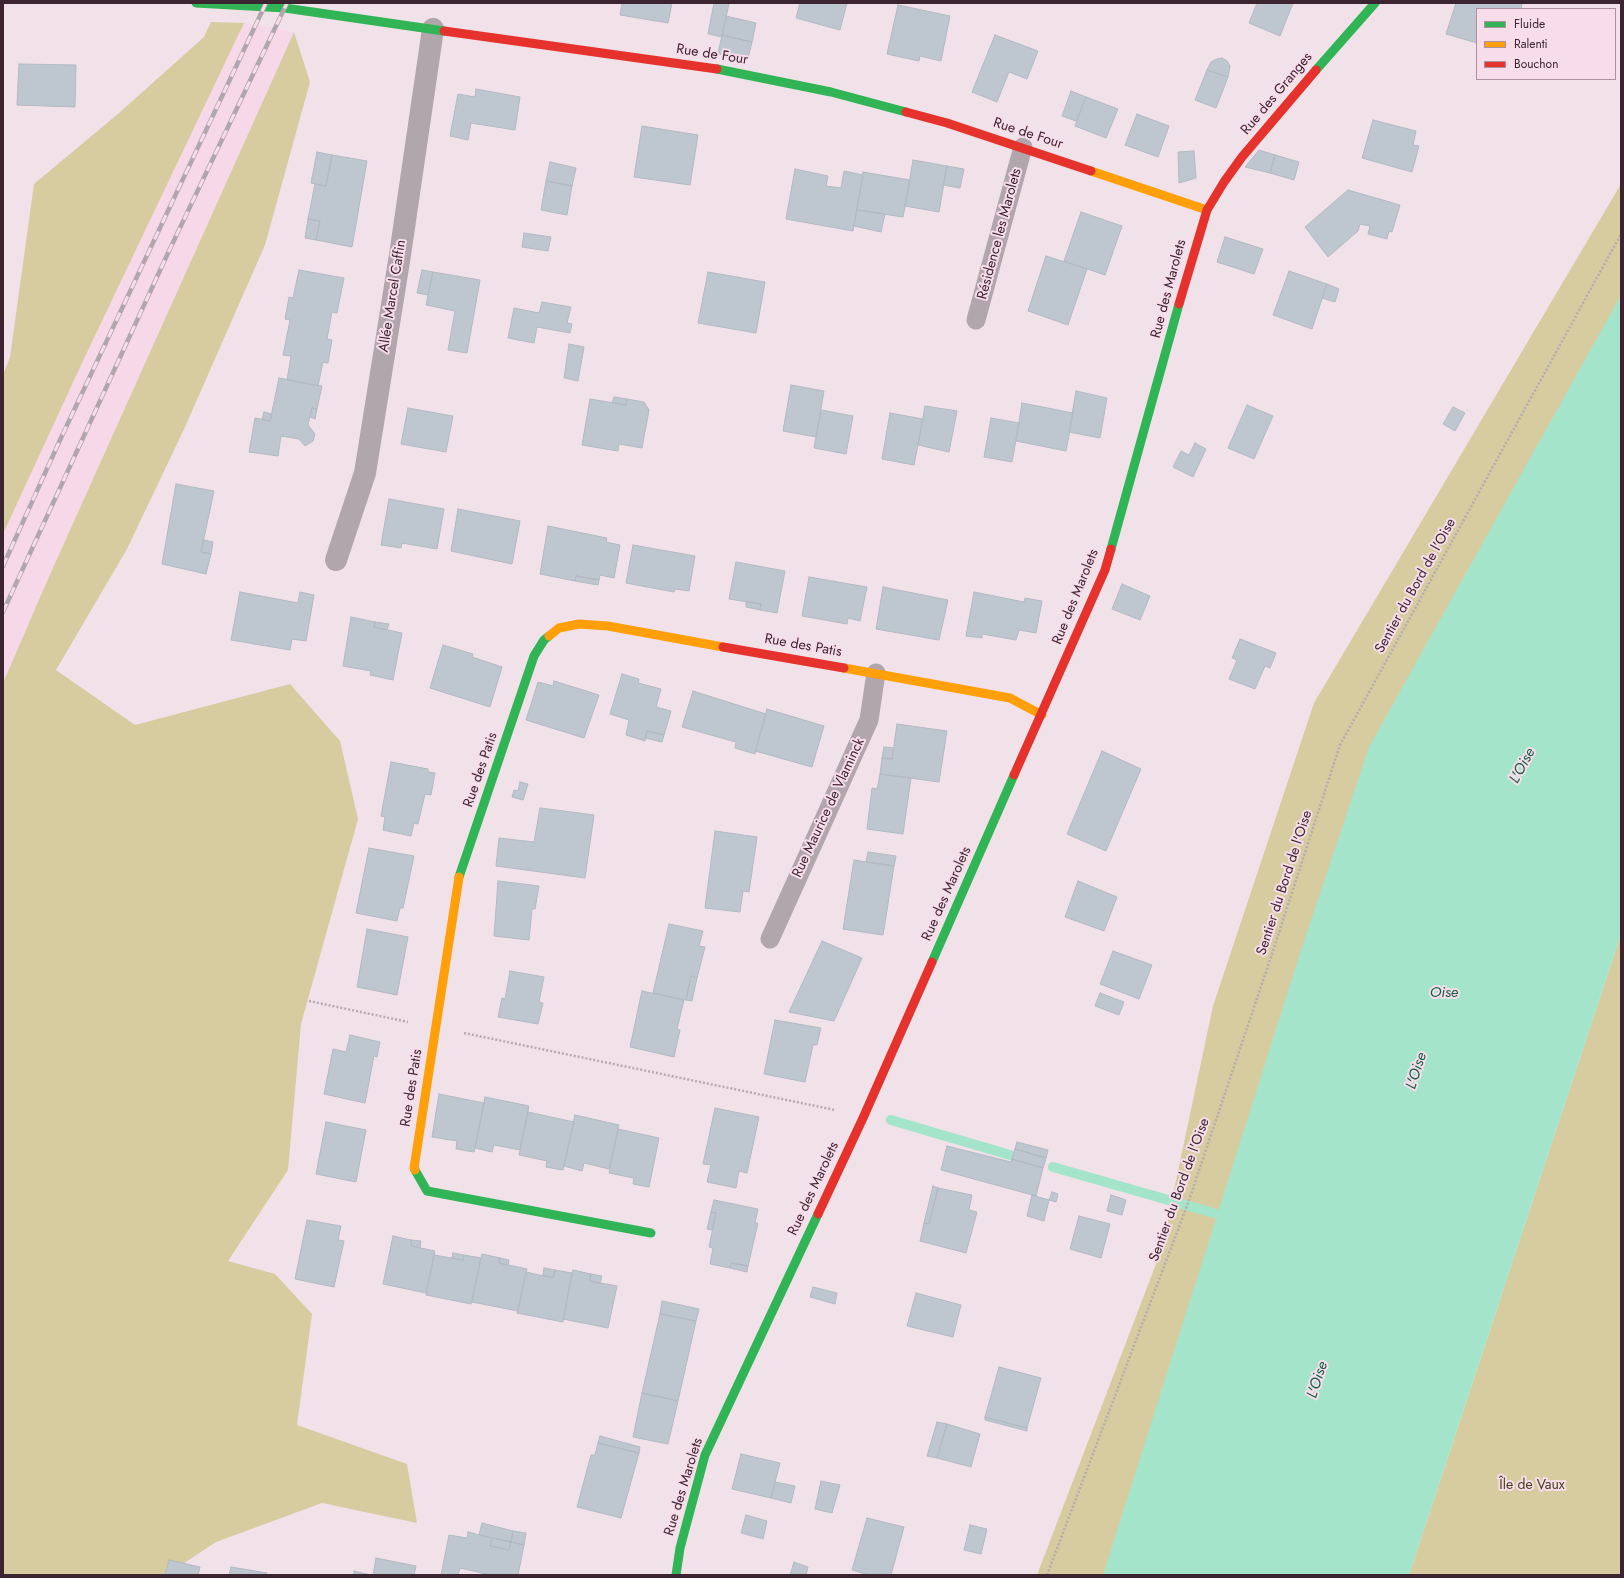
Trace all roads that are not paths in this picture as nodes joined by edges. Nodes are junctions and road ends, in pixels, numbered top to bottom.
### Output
1 (196, 3) edge
2 (1375, 3) edge
3 (433, 28) junction
4 (1023, 147) junction
5 (1207, 210) junction
6 (976, 320) dead end
7 (336, 560) dead end
8 (876, 674) junction
9 (1042, 715) junction
10 (770, 939) dead end
11 (651, 1233) dead end
12 (676, 1575) edge

1 - 3 street, Rue de Four
2 - 5 street, Rue des Granges
3 - 4 street, Rue de Four
3 - 7 street, Allée Marcel Caffin
4 - 5 street, Rue de Four
4 - 6 lane, Résidence les Marolets
5 - 9 street, Rue des Marolets
8 - 9 street, Rue des Patis
8 - 10 lane, Rue Maurice de Vlaminck
8 - 11 street, Rue des Patis
9 - 12 street, Rue des Marolets

